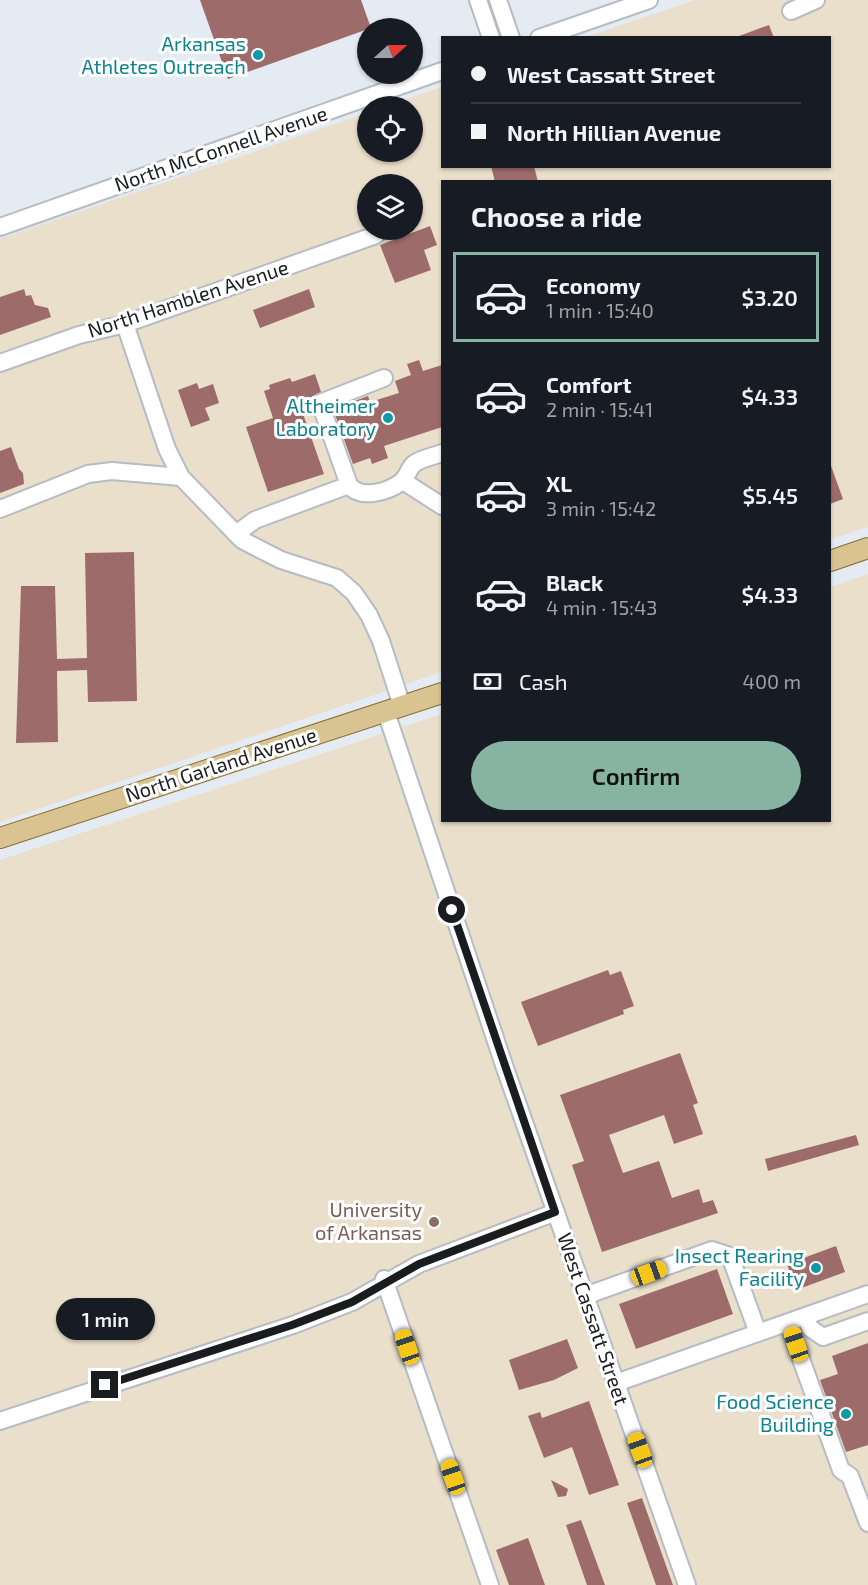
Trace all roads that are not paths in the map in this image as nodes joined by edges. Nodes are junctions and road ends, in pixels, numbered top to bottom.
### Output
1 (478, 0) edge
2 (498, 0) edge
3 (649, 0) edge
4 (816, 0) edge
5 (791, 11) dead end
6 (490, 36) edge
7 (510, 36) edge
8 (545, 36) edge
9 (441, 71) edge
10 (0, 227) edge
11 (361, 240) edge
12 (124, 324) junction
13 (0, 363) edge
14 (384, 378) dead end
15 (441, 453) edge
16 (181, 477) junction
17 (403, 481) junction
18 (349, 485) junction
19 (441, 505) edge
20 (0, 509) edge
21 (236, 534) junction
22 (868, 548) edge
23 (831, 561) edge
24 (441, 693) edge
25 (394, 709) junction
26 (0, 838) edge
27 (555, 1212) junction
28 (384, 1281) junction
29 (868, 1294) edge
30 (585, 1296) junction
31 (806, 1317) junction
32 (868, 1321) edge
33 (789, 1323) junction
34 (758, 1333) junction
35 (616, 1383) junction
36 (0, 1421) edge
37 (868, 1523) edge
38 (490, 1585) edge
39 (687, 1585) edge

1 - 6 street
2 - 7 street
3 - 8 street
4 - 5 street
9 - 10 street, North McConnell Avenue
11 - 12 street, North Hamblen Avenue
12 - 13 street, North Hamblen Avenue
12 - 16 street, West Cassatt Street
14 - 18 street
15 - 17 street
16 - 20 street
16 - 21 street, West Cassatt Street
17 - 18 street
17 - 19 street
18 - 21 street
21 - 25 street, West Cassatt Street
22 - 23 main road
24 - 25 main road, North Garland Avenue
25 - 26 main road, North Garland Avenue
25 - 27 street, West Cassatt Street
27 - 28 street
27 - 30 street, West Cassatt Street
28 - 36 street
28 - 38 street
29 - 31 street
30 - 34 street
30 - 35 street, West Cassatt Street
31 - 32 street
31 - 33 street
33 - 34 street
33 - 37 street
34 - 35 street
35 - 39 street, West Cassatt Street

